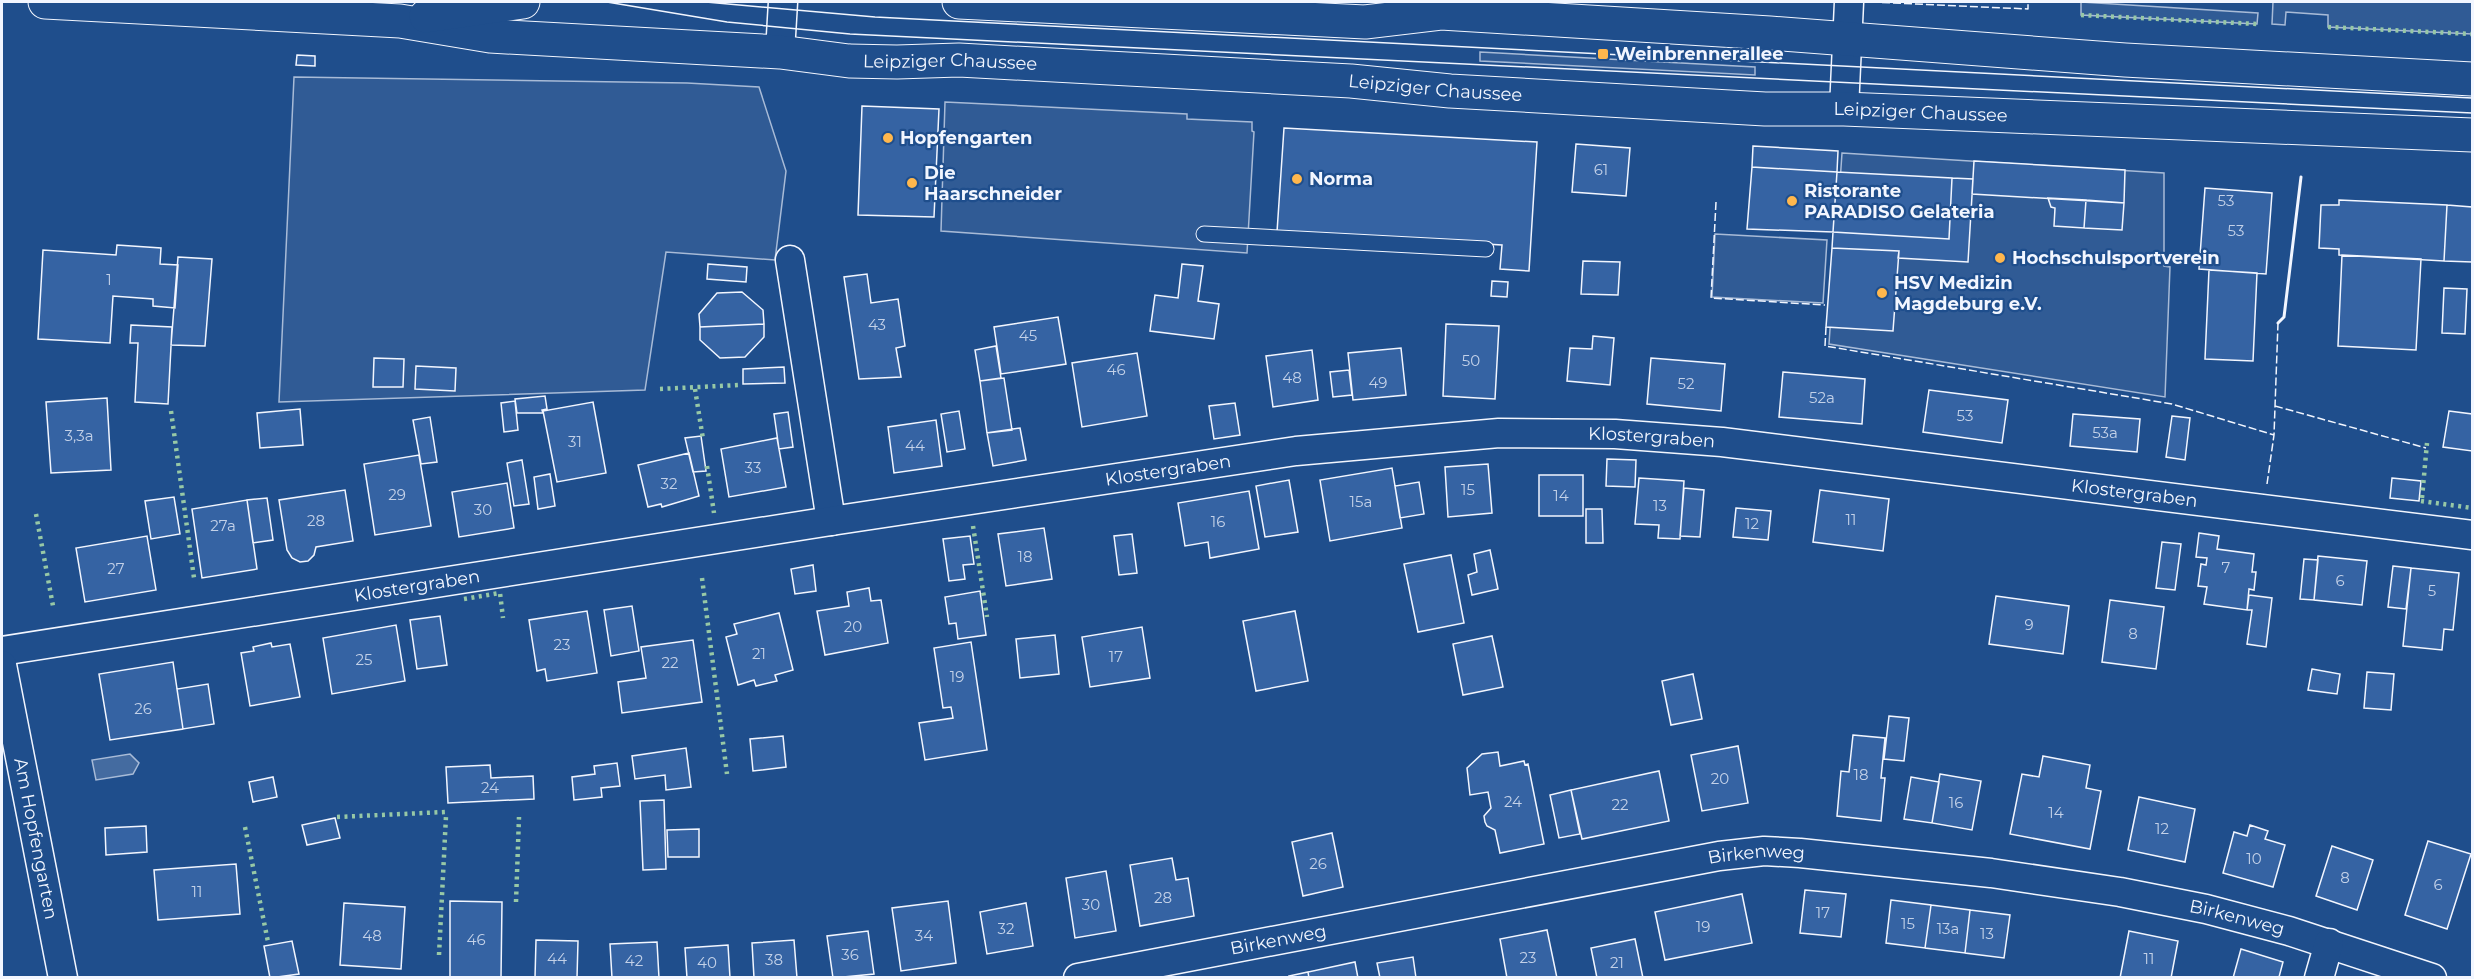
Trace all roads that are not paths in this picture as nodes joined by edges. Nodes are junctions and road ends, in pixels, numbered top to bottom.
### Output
1 (45, 2) edge
2 (523, 2) edge
3 (783, 2) edge
4 (959, 2) edge
5 (1849, 2) edge
6 (400, 21) junction
7 (1847, 38) junction
8 (780, 52) junction
9 (2472, 79) edge
10 (1844, 110) junction
11 (2472, 135) edge
12 (1204, 234) dead end
13 (1486, 249) dead end
14 (790, 260) dead end
15 (831, 520) junction
16 (2472, 535) edge
17 (2, 651) edge
18 (2, 665) edge
19 (2329, 943) junction
20 (63, 978) edge
21 (1078, 978) edge
22 (2319, 978) edge
23 (2432, 978) edge

1 - 6 main road, Leipziger Chaussee
2 - 6 main road, Leipziger Chaussee
3 - 8 street
4 - 7 main road
5 - 7 street
6 - 8 main road, Leipziger Chaussee
7 - 9 main road
7 - 10 street
8 - 10 main road, Leipziger Chaussee
10 - 11 main road, Leipziger Chaussee
12 - 13 lane
14 - 15 street
15 - 16 street, Klostergraben
15 - 17 street, Klostergraben
18 - 20 street, Am Hopfengarten
19 - 21 street, Birkenweg
19 - 22 street
19 - 23 street, Birkenweg

